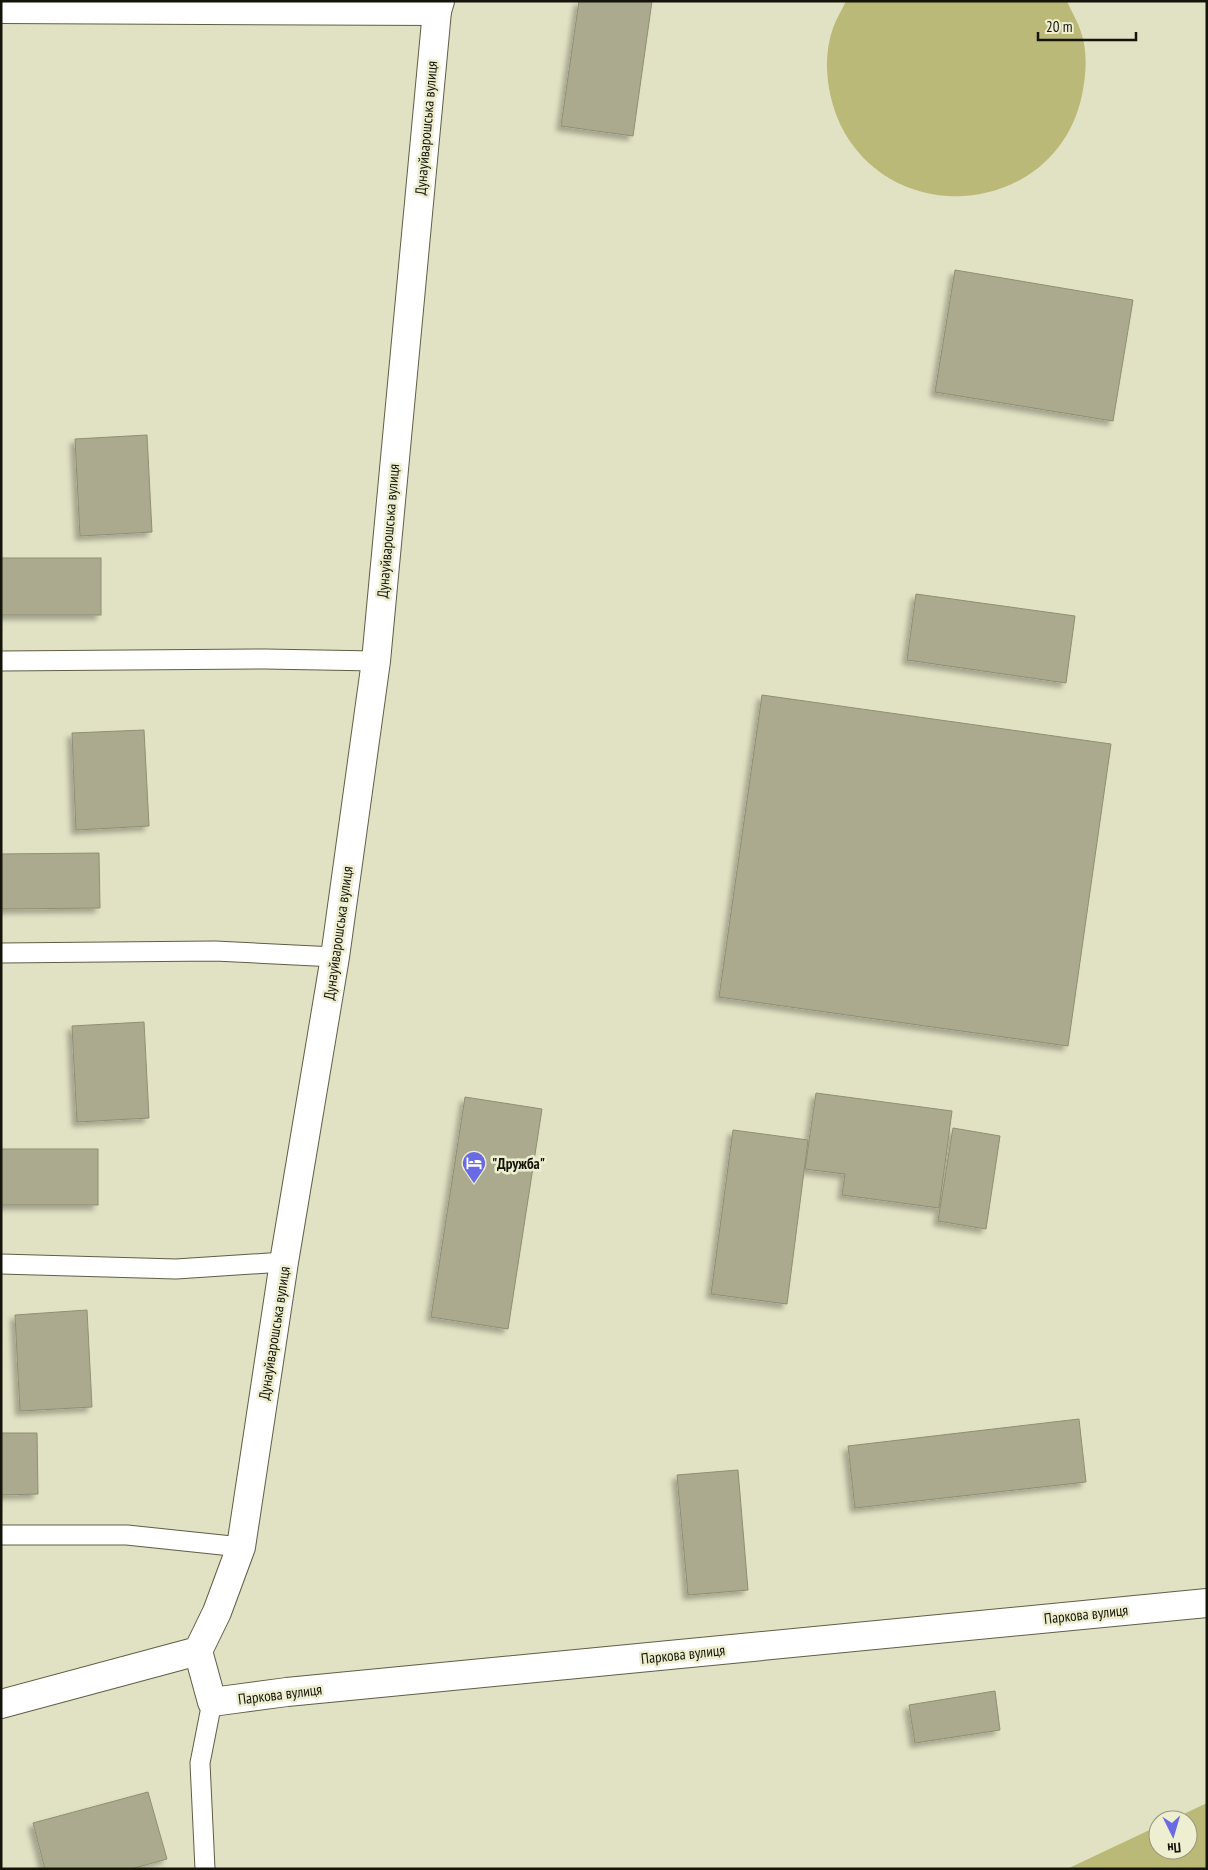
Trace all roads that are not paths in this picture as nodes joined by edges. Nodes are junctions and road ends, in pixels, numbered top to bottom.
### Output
1 (438, 6) edge
2 (1, 9) edge
3 (1, 661) edge
4 (376, 661) junction
5 (1, 954) edge
6 (335, 957) junction
7 (284, 1262) junction
8 (1, 1264) edge
9 (1, 1535) edge
10 (241, 1548) junction
11 (1207, 1603) edge
12 (198, 1651) junction
13 (212, 1702) junction
14 (1, 1704) edge
15 (205, 1869) edge

1 - 2 street
1 - 4 street, Дунауйварошська вулиця
3 - 4 lane
4 - 6 street, Дунауйварошська вулиця
5 - 6 lane
6 - 7 street, Дунауйварошська вулиця
7 - 8 lane
7 - 10 street, Дунауйварошська вулиця
9 - 10 lane
10 - 12 street, Дунауйварошська вулиця
11 - 13 street, Паркова вулиця
12 - 13 street
12 - 14 street
13 - 15 lane

